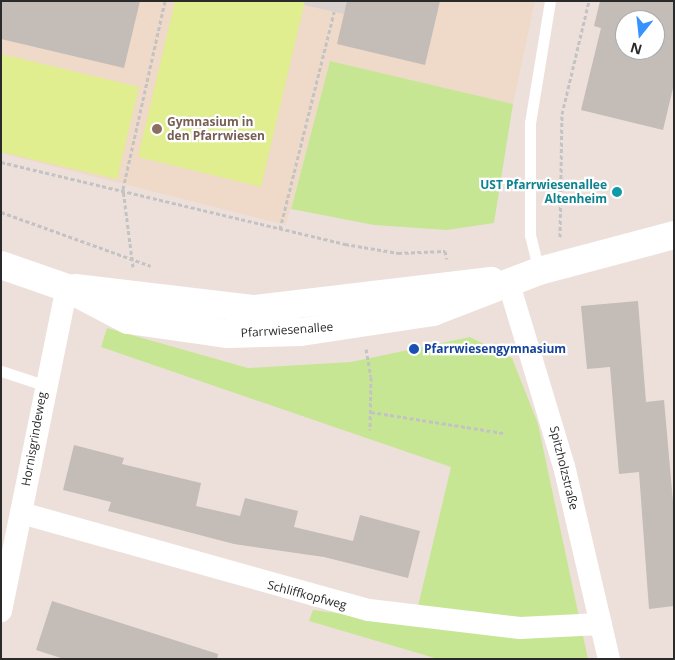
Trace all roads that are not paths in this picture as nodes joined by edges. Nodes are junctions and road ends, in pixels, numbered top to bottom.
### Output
1 (550, 1) edge
2 (674, 235) edge
3 (1, 265) edge
4 (538, 271) junction
5 (508, 281) junction
6 (67, 288) junction
7 (1, 371) edge
8 (44, 385) junction
9 (21, 513) junction
10 (3, 597) edge
11 (601, 624) junction
12 (609, 659) edge

1 - 4 lane
2 - 4 main road, Pfarrwiesenallee
3 - 6 main road, Pfarrwiesenallee
4 - 5 main road, Pfarrwiesenallee
5 - 6 main road, Pfarrwiesenallee
5 - 6 main road, Pfarrwiesenallee
5 - 11 street, Spitzholzstraße
6 - 8 street, Hornisgrindeweg
7 - 8 lane
8 - 9 street, Hornisgrindeweg
9 - 10 street, Hornisgrindeweg
9 - 11 street, Schliffkopfweg
11 - 12 street, Spitzholzstraße

